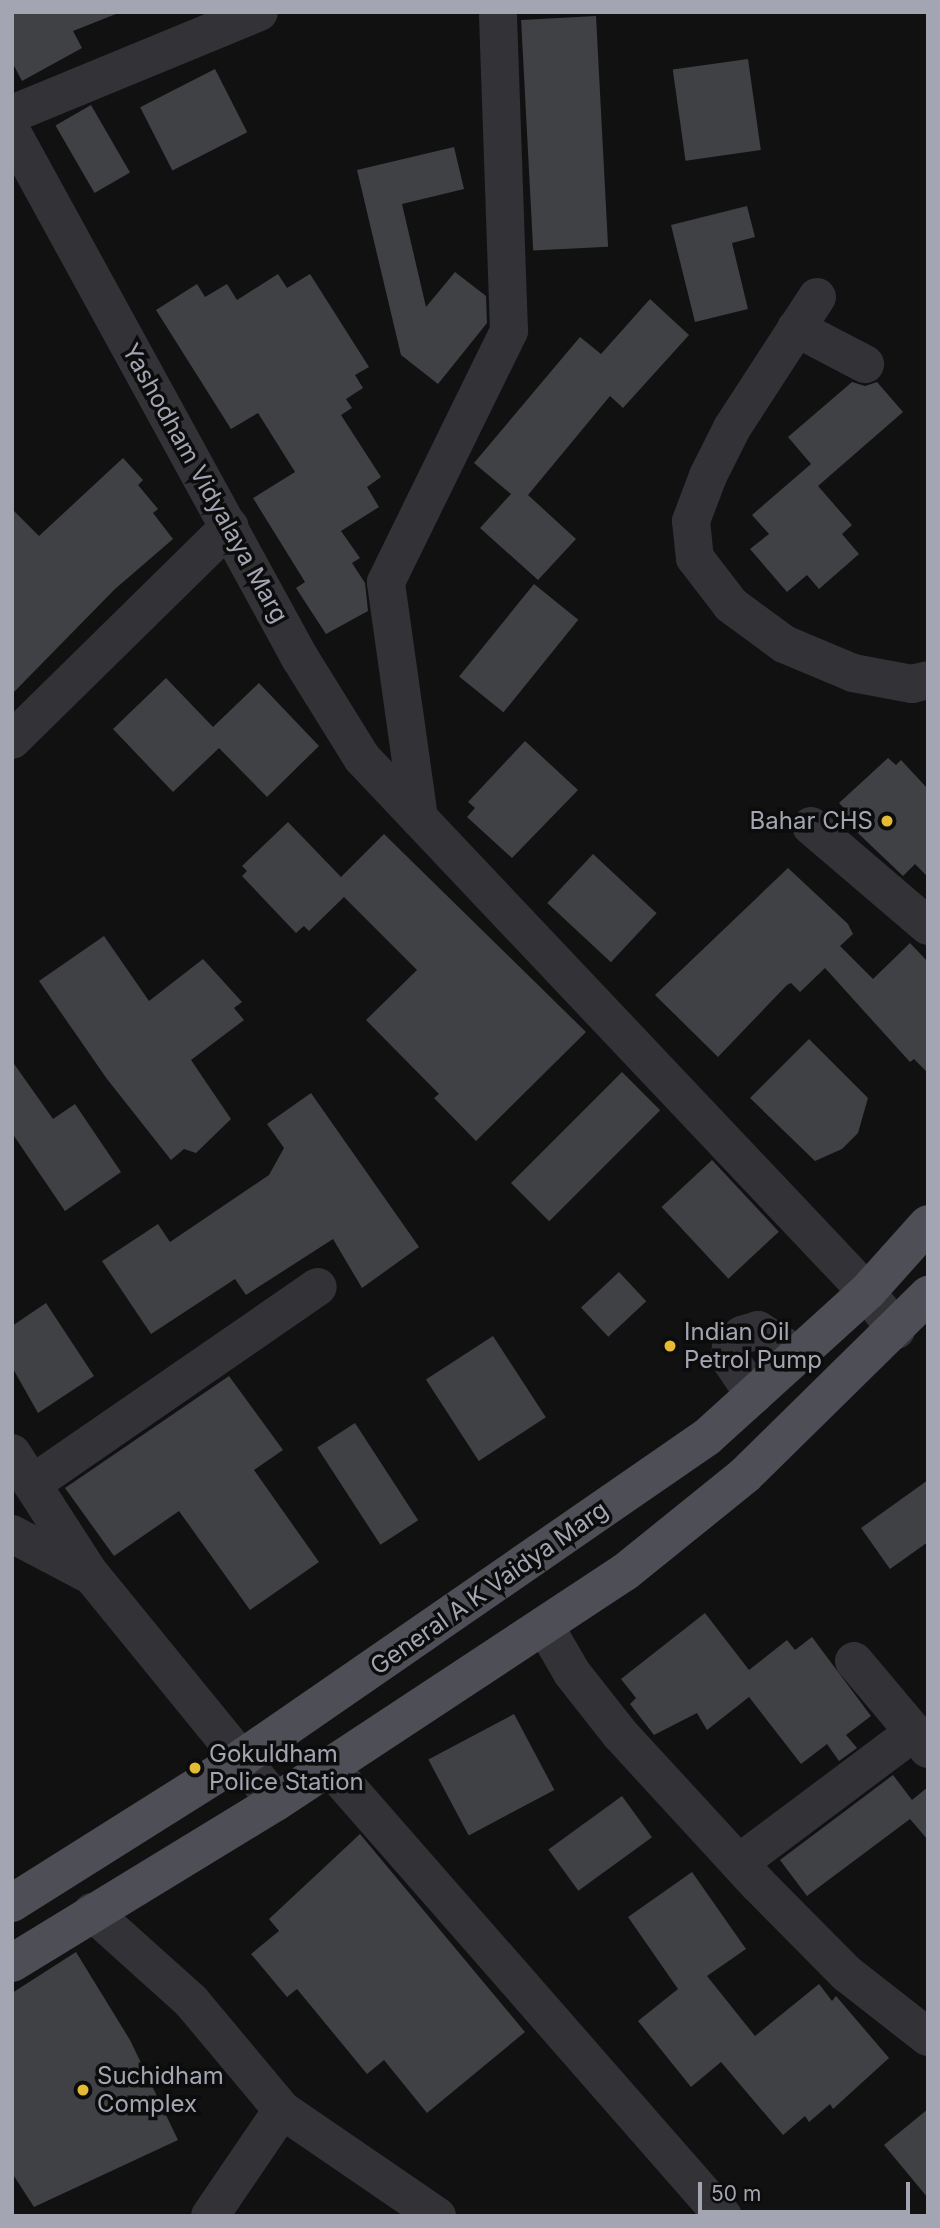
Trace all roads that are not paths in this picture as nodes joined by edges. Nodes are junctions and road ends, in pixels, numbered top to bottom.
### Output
1 (258, 12) edge
2 (498, 12) edge
3 (12, 114) edge
4 (12, 132) edge
5 (865, 364) dead end
6 (230, 526) junction
7 (928, 680) edge
8 (12, 740) edge
9 (419, 818) junction
10 (811, 826) dead end
11 (928, 926) edge
12 (928, 1224) edge
13 (318, 1287) dead end
14 (867, 1292) junction
15 (920, 1310) edge
16 (798, 1355) junction
17 (754, 1395) junction
18 (22, 1468) edge
19 (12, 1534) edge
20 (92, 1576) junction
21 (546, 1628) junction
22 (854, 1661) dead end
23 (921, 1740) edge
24 (242, 1758) junction
25 (329, 1766) junction
26 (276, 1802) junction
27 (739, 1863) junction
28 (12, 1903) edge
29 (92, 1912) junction
30 (12, 1963) edge
31 (928, 2037) edge
32 (282, 2110) junction
33 (210, 2216) edge
34 (437, 2216) edge
35 (723, 2216) edge

1 - 3 street
2 - 9 street
4 - 6 street, Yashodham Vidyalaya Marg
5 - 7 street
6 - 8 street
6 - 9 street, Yashodham Vidyalaya Marg
9 - 14 street, Yashodham Vidyalaya Marg
10 - 11 street
12 - 14 main road, General A K Vaidya Marg
13 - 18 street
14 - 15 street, Yashodham Vidyalaya Marg
14 - 16 main road, General A K Vaidya Marg
15 - 21 main road
16 - 17 main road, General A K Vaidya Marg
16 - 17 street
17 - 24 main road, General A K Vaidya Marg
18 - 20 street
19 - 20 street
20 - 24 street
21 - 25 main road
21 - 27 street
22 - 23 street
23 - 27 street
24 - 26 street
24 - 28 main road, General A K Vaidya Marg
25 - 26 main road
25 - 35 street
26 - 29 main road
27 - 31 street
29 - 30 main road
29 - 32 street
32 - 33 street
32 - 34 street

